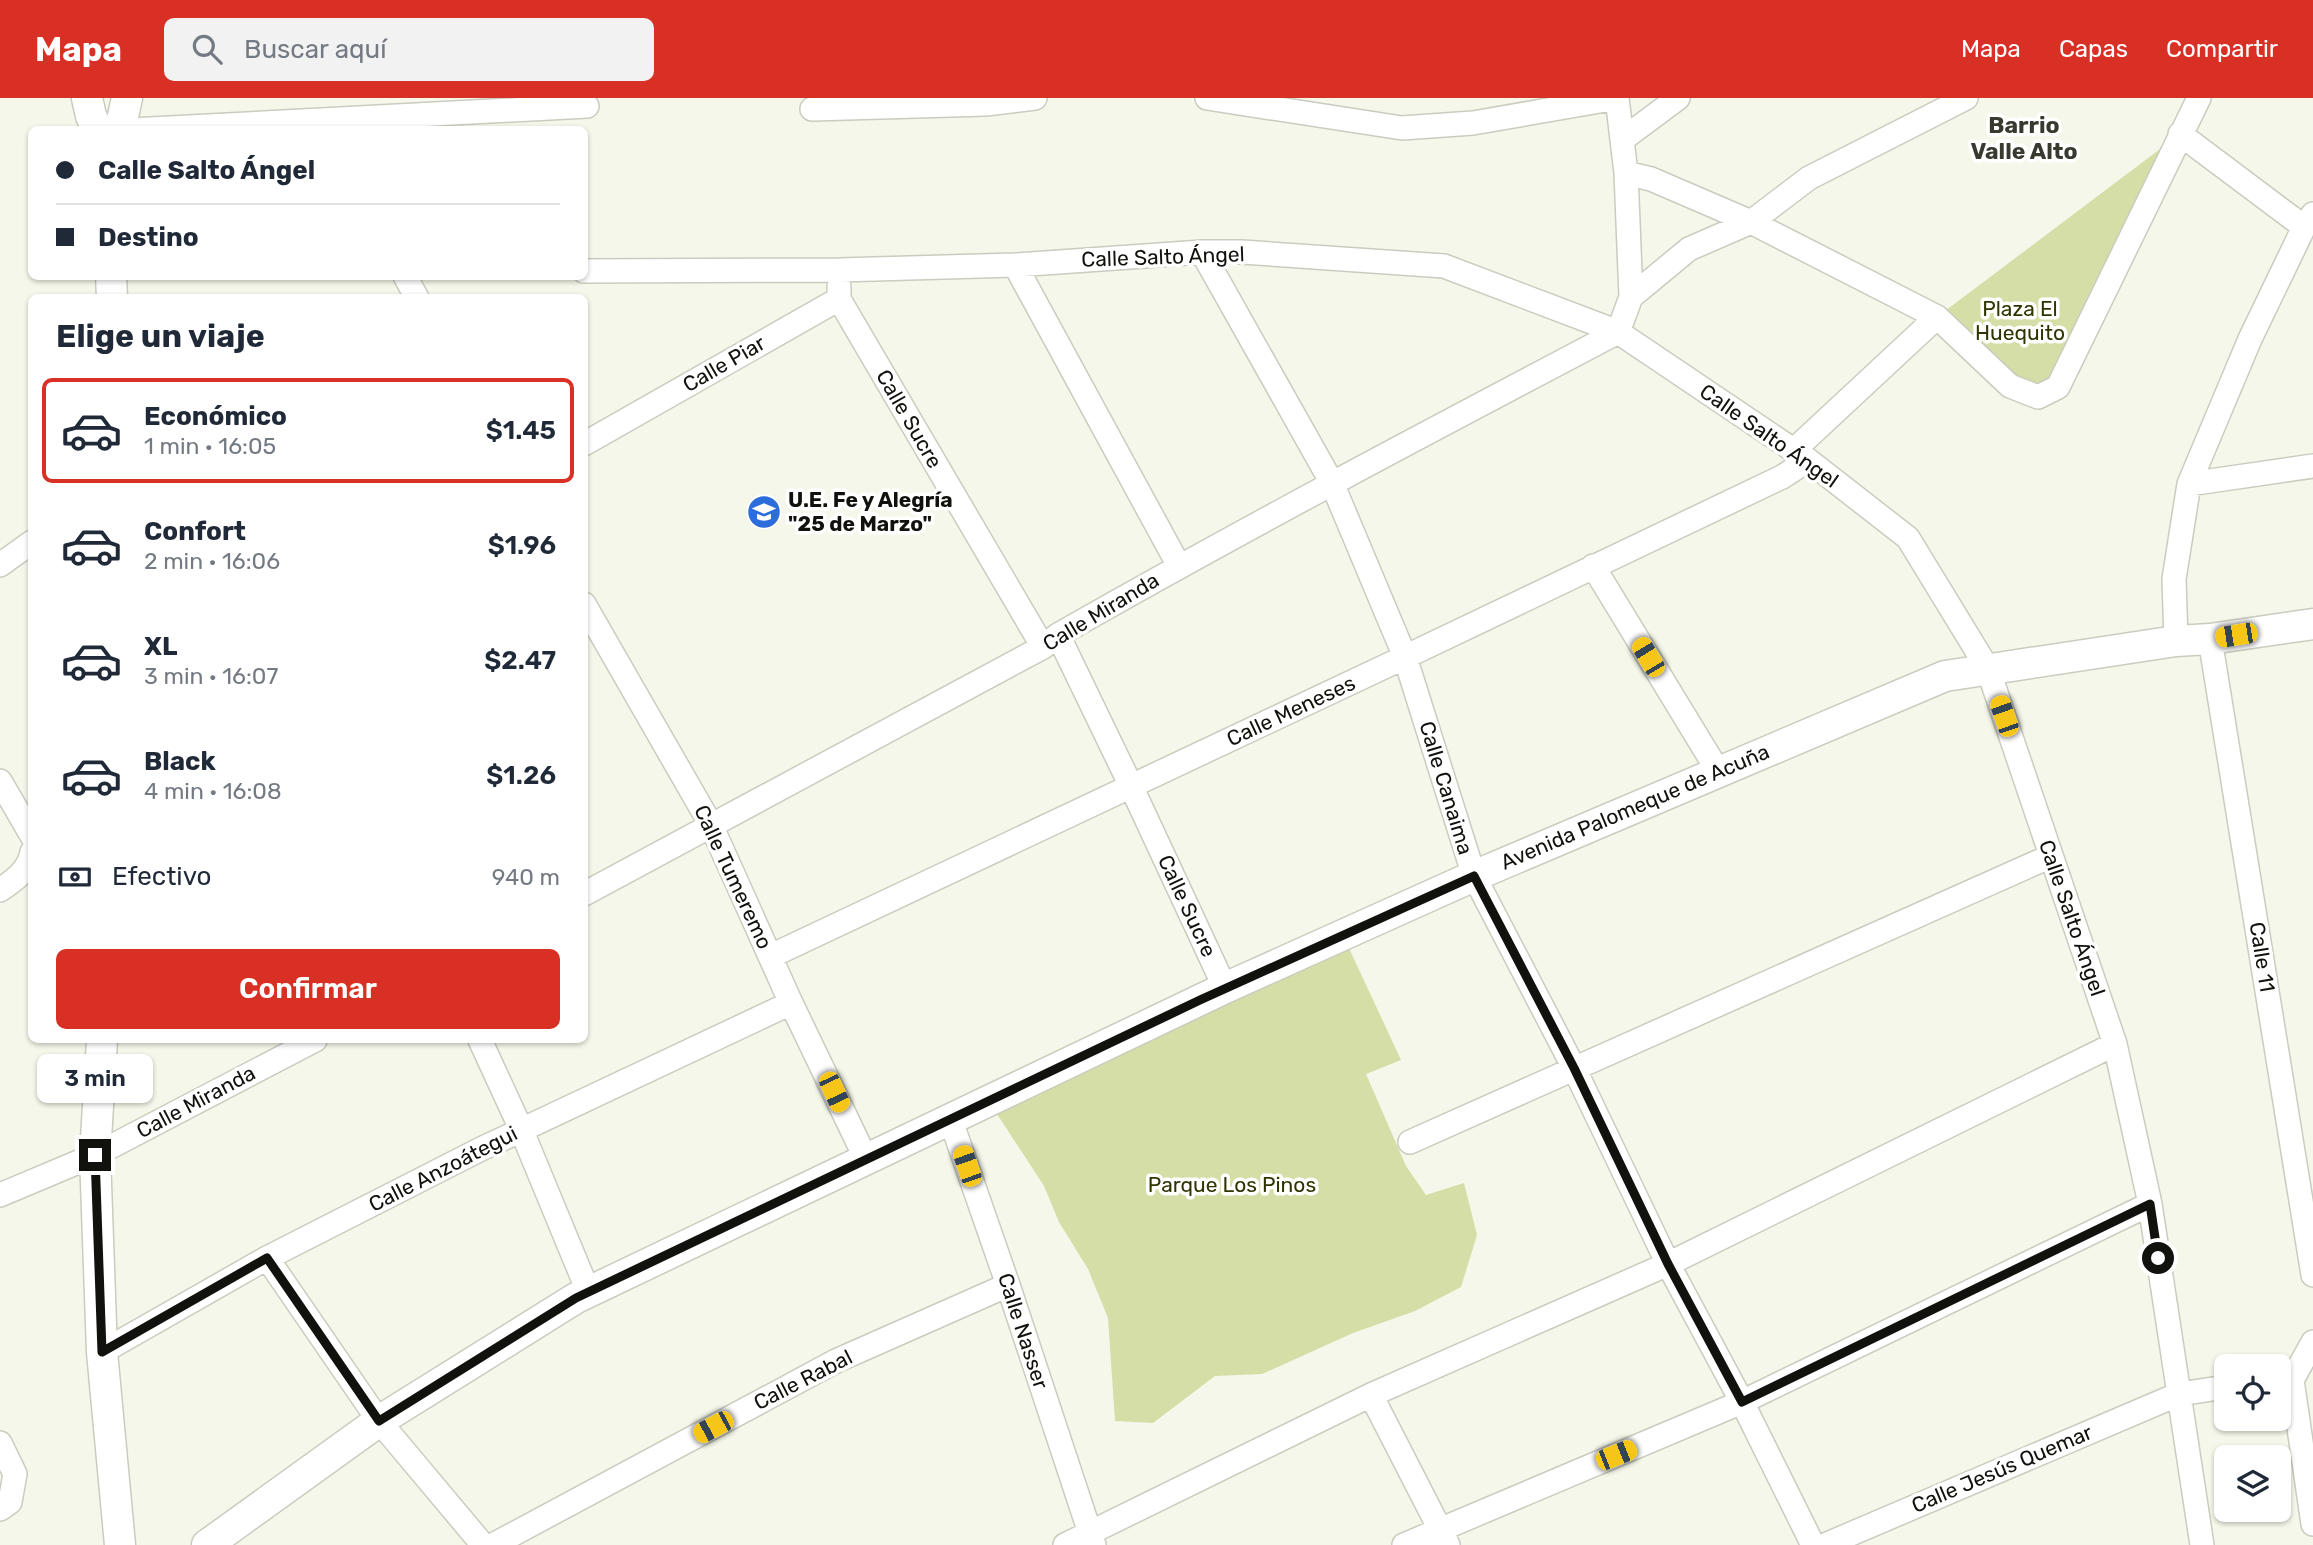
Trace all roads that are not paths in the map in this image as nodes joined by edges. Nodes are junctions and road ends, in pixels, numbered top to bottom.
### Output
1 (87, 98) edge
2 (127, 98) edge
3 (1035, 98) edge
4 (1207, 98) edge
5 (1617, 98) edge
6 (1678, 98) edge
7 (1966, 98) edge
8 (2199, 98) edge
9 (587, 107) dead end
10 (812, 109) dead end
11 (428, 123) edge
12 (96, 126) edge
13 (121, 126) edge
14 (301, 126) edge
15 (2180, 134) junction
16 (1623, 139) junction
17 (1626, 173) junction
18 (2308, 221) edge
19 (1751, 222) junction
20 (1202, 252) junction
21 (1015, 265) junction
22 (839, 270) junction
23 (588, 271) edge
24 (1631, 297) junction
25 (838, 299) junction
26 (1937, 317) junction
27 (1618, 332) junction
28 (588, 442) edge
29 (1801, 456) junction
30 (2313, 466) edge
31 (1332, 483) junction
32 (2189, 484) junction
33 (28, 545) edge
34 (0, 565) edge
35 (1179, 566) junction
36 (1593, 566) junction
37 (588, 611) edge
38 (2313, 624) edge
39 (2210, 639) junction
40 (1050, 641) junction
41 (2176, 641) junction
42 (1405, 657) junction
43 (1988, 669) junction
44 (1718, 771) junction
45 (0, 781) edge
46 (1131, 786) junction
47 (711, 825) junction
48 (28, 829) edge
49 (2051, 856) junction
50 (28, 865) edge
51 (1474, 876) junction
52 (0, 890) edge
53 (588, 892) edge
54 (771, 956) junction
55 (1225, 988) junction
56 (791, 1003) junction
57 (102, 1043) edge
58 (309, 1043) edge
59 (481, 1043) edge
60 (2115, 1044) junction
61 (1574, 1068) junction
62 (950, 1118) junction
63 (521, 1129) junction
64 (1409, 1142) dead end
65 (95, 1155) junction
66 (866, 1159) junction
67 (0, 1195) edge
68 (2150, 1204) junction
69 (267, 1258) junction
70 (1668, 1264) junction
71 (2313, 1275) edge
72 (1009, 1285) junction
73 (589, 1292) junction
74 (2313, 1342) edge
75 (102, 1352) junction
76 (2291, 1373) edge
77 (2214, 1389) edge
78 (2179, 1394) junction
79 (1371, 1395) junction
80 (1742, 1402) junction
81 (2291, 1412) edge
82 (379, 1421) junction
83 (0, 1443) edge
84 (0, 1509) edge
85 (2313, 1524) edge
86 (1443, 1537) edge
87 (1092, 1539) edge
88 (120, 1545) edge
89 (207, 1545) edge
90 (483, 1545) edge
91 (493, 1545) edge
92 (1065, 1545) edge
93 (1404, 1545) edge
94 (1813, 1545) edge
95 (1825, 1545) edge
96 (2202, 1545) edge

1 - 12 street
2 - 13 street
3 - 10 street
4 - 5 street
5 - 16 street
6 - 16 street
7 - 19 street
8 - 15 street
9 - 11 street
11 - 14 street
15 - 18 street
15 - 26 street
16 - 17 street
17 - 19 street
17 - 24 street
18 - 32 street
19 - 24 street
19 - 26 street
20 - 21 street, Calle Salto Ángel
20 - 27 street, Calle Salto Ángel
20 - 31 street, Calle Canaima
21 - 22 street, Calle Salto Ángel
21 - 35 street
22 - 23 street, Calle Salto Ángel
22 - 25 street
24 - 27 street
25 - 28 street, Calle Piar
25 - 40 street, Calle Sucre
26 - 29 street, Calle Meneses
27 - 29 street, Calle Salto Ángel
27 - 31 street, Calle Miranda
29 - 36 street, Calle Meneses
29 - 43 street, Calle Salto Ángel
30 - 32 street
31 - 35 street, Calle Miranda
31 - 42 street, Calle Canaima
32 - 41 street
33 - 34 street
35 - 40 street, Calle Miranda
36 - 42 street, Calle Meneses
36 - 44 street
37 - 47 street, Calle Tumeremo
38 - 39 street, Avenida Palomeque de Acuña
39 - 41 street, Avenida Palomeque de Acuña
39 - 71 street, Calle 11
40 - 46 street, Calle Sucre
40 - 47 street, Calle Miranda
41 - 43 street, Avenida Palomeque de Acuña
42 - 46 street, Calle Meneses
42 - 51 street, Calle Canaima
43 - 44 street, Avenida Palomeque de Acuña
43 - 49 street, Calle Salto Ángel
44 - 51 street, Avenida Palomeque de Acuña
45 - 48 street
46 - 54 street, Calle Meneses
46 - 55 street, Calle Sucre
47 - 53 street, Calle Miranda
47 - 54 street, Calle Tumeremo
49 - 60 street, Calle Salto Ángel
49 - 61 street
50 - 52 street
51 - 55 street, Avenida Palomeque de Acuña
51 - 61 street, Calle Canaima
54 - 56 street, Calle Tumeremo
55 - 62 street, Avenida Palomeque de Acuña
56 - 63 street, Calle Anzoátegui
56 - 66 street, Calle Tumeremo
57 - 65 street
58 - 65 street, Calle Miranda
59 - 63 street
60 - 68 street, Calle Salto Ángel
60 - 70 street
61 - 64 street
61 - 70 street, Calle Canaima
62 - 66 street, Avenida Palomeque de Acuña
62 - 72 street, Calle Nasser
63 - 69 street, Calle Anzoátegui
63 - 73 street
65 - 67 street, Calle Miranda
65 - 75 street
66 - 73 street, Avenida Palomeque de Acuña
68 - 78 street, Calle Salto Ángel
68 - 80 street
69 - 75 street, Calle Anzoátegui
69 - 82 street
70 - 79 street
70 - 80 street, Calle Canaima
72 - 87 street, Calle Nasser
72 - 91 street, Calle Rabal
73 - 82 street, Avenida Palomeque de Acuña
74 - 76 street
75 - 88 street
77 - 78 street, Calle Jesús Quemar
78 - 95 street, Calle Jesús Quemar
78 - 96 street, Calle Salto Ángel
79 - 86 street
79 - 87 street
80 - 86 street
80 - 94 street, Calle Canaima
81 - 85 street
82 - 89 street, Avenida Palomeque de Acuña
82 - 90 street
83 - 84 street
86 - 93 street
87 - 92 street

